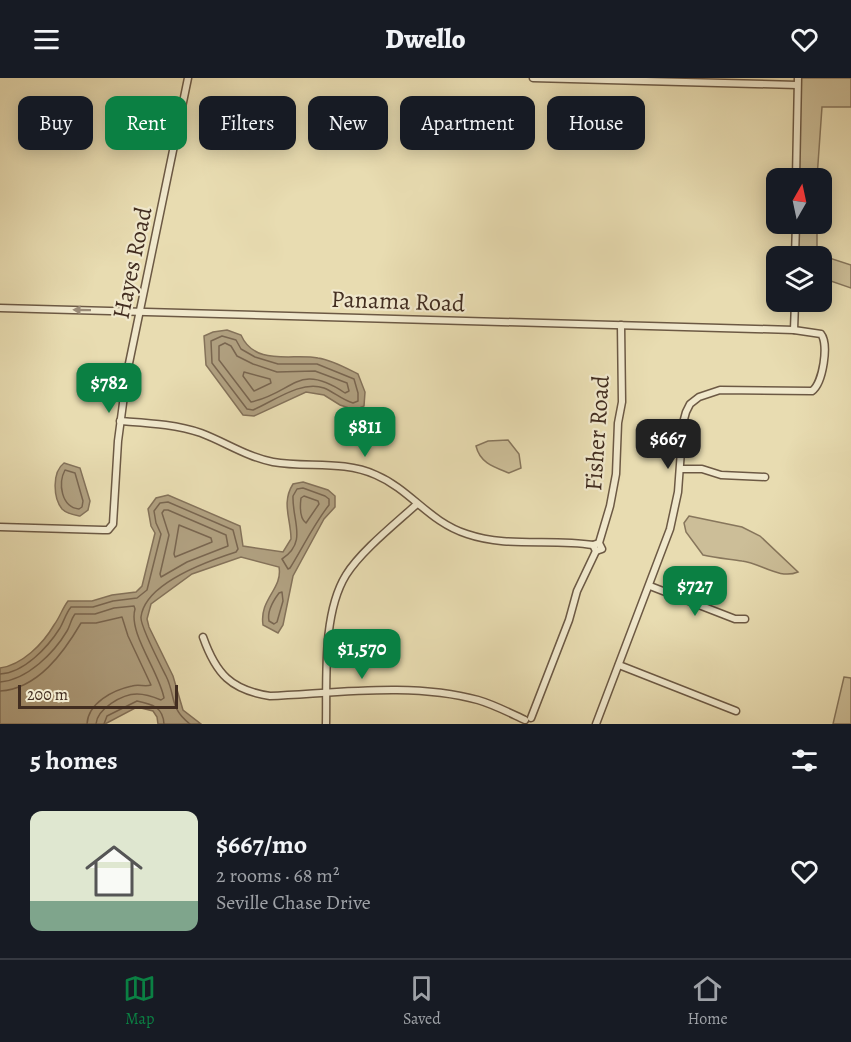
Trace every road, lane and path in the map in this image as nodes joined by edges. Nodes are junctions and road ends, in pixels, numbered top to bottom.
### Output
1 (188, 78) edge
2 (533, 78) edge
3 (797, 81) edge
4 (796, 168) edge
5 (0, 308) edge
6 (140, 312) junction
7 (795, 312) edge
8 (621, 325) junction
9 (794, 330) junction
10 (120, 421) junction
11 (681, 469) junction
12 (765, 477) dead end
13 (417, 504) junction
14 (0, 527) edge
15 (596, 546) junction
16 (650, 586) junction
17 (745, 619) dead end
18 (203, 637) dead end
19 (619, 665) junction
20 (326, 693) junction
21 (736, 711) dead end
22 (528, 721) edge
23 (326, 724) edge
24 (596, 724) edge

1 - 6 street, Hayes Road
2 - 3 street
3 - 4 street
6 -> 5 street, Panama Road
6 - 8 street, Panama Road
6 - 10 street, Hayes Road
7 - 9 street
8 - 9 street, Panama Road
8 - 15 street, Fisher Road
9 - 11 street, Panama Road
10 - 13 street
10 - 14 street, Hayes Road
11 - 12 street
11 - 16 street
13 - 15 street
13 - 20 street
15 - 22 street, Fisher Road
16 - 17 street
16 - 19 street
18 - 20 street
19 - 21 street
19 - 24 street
20 - 22 street
20 - 23 street

